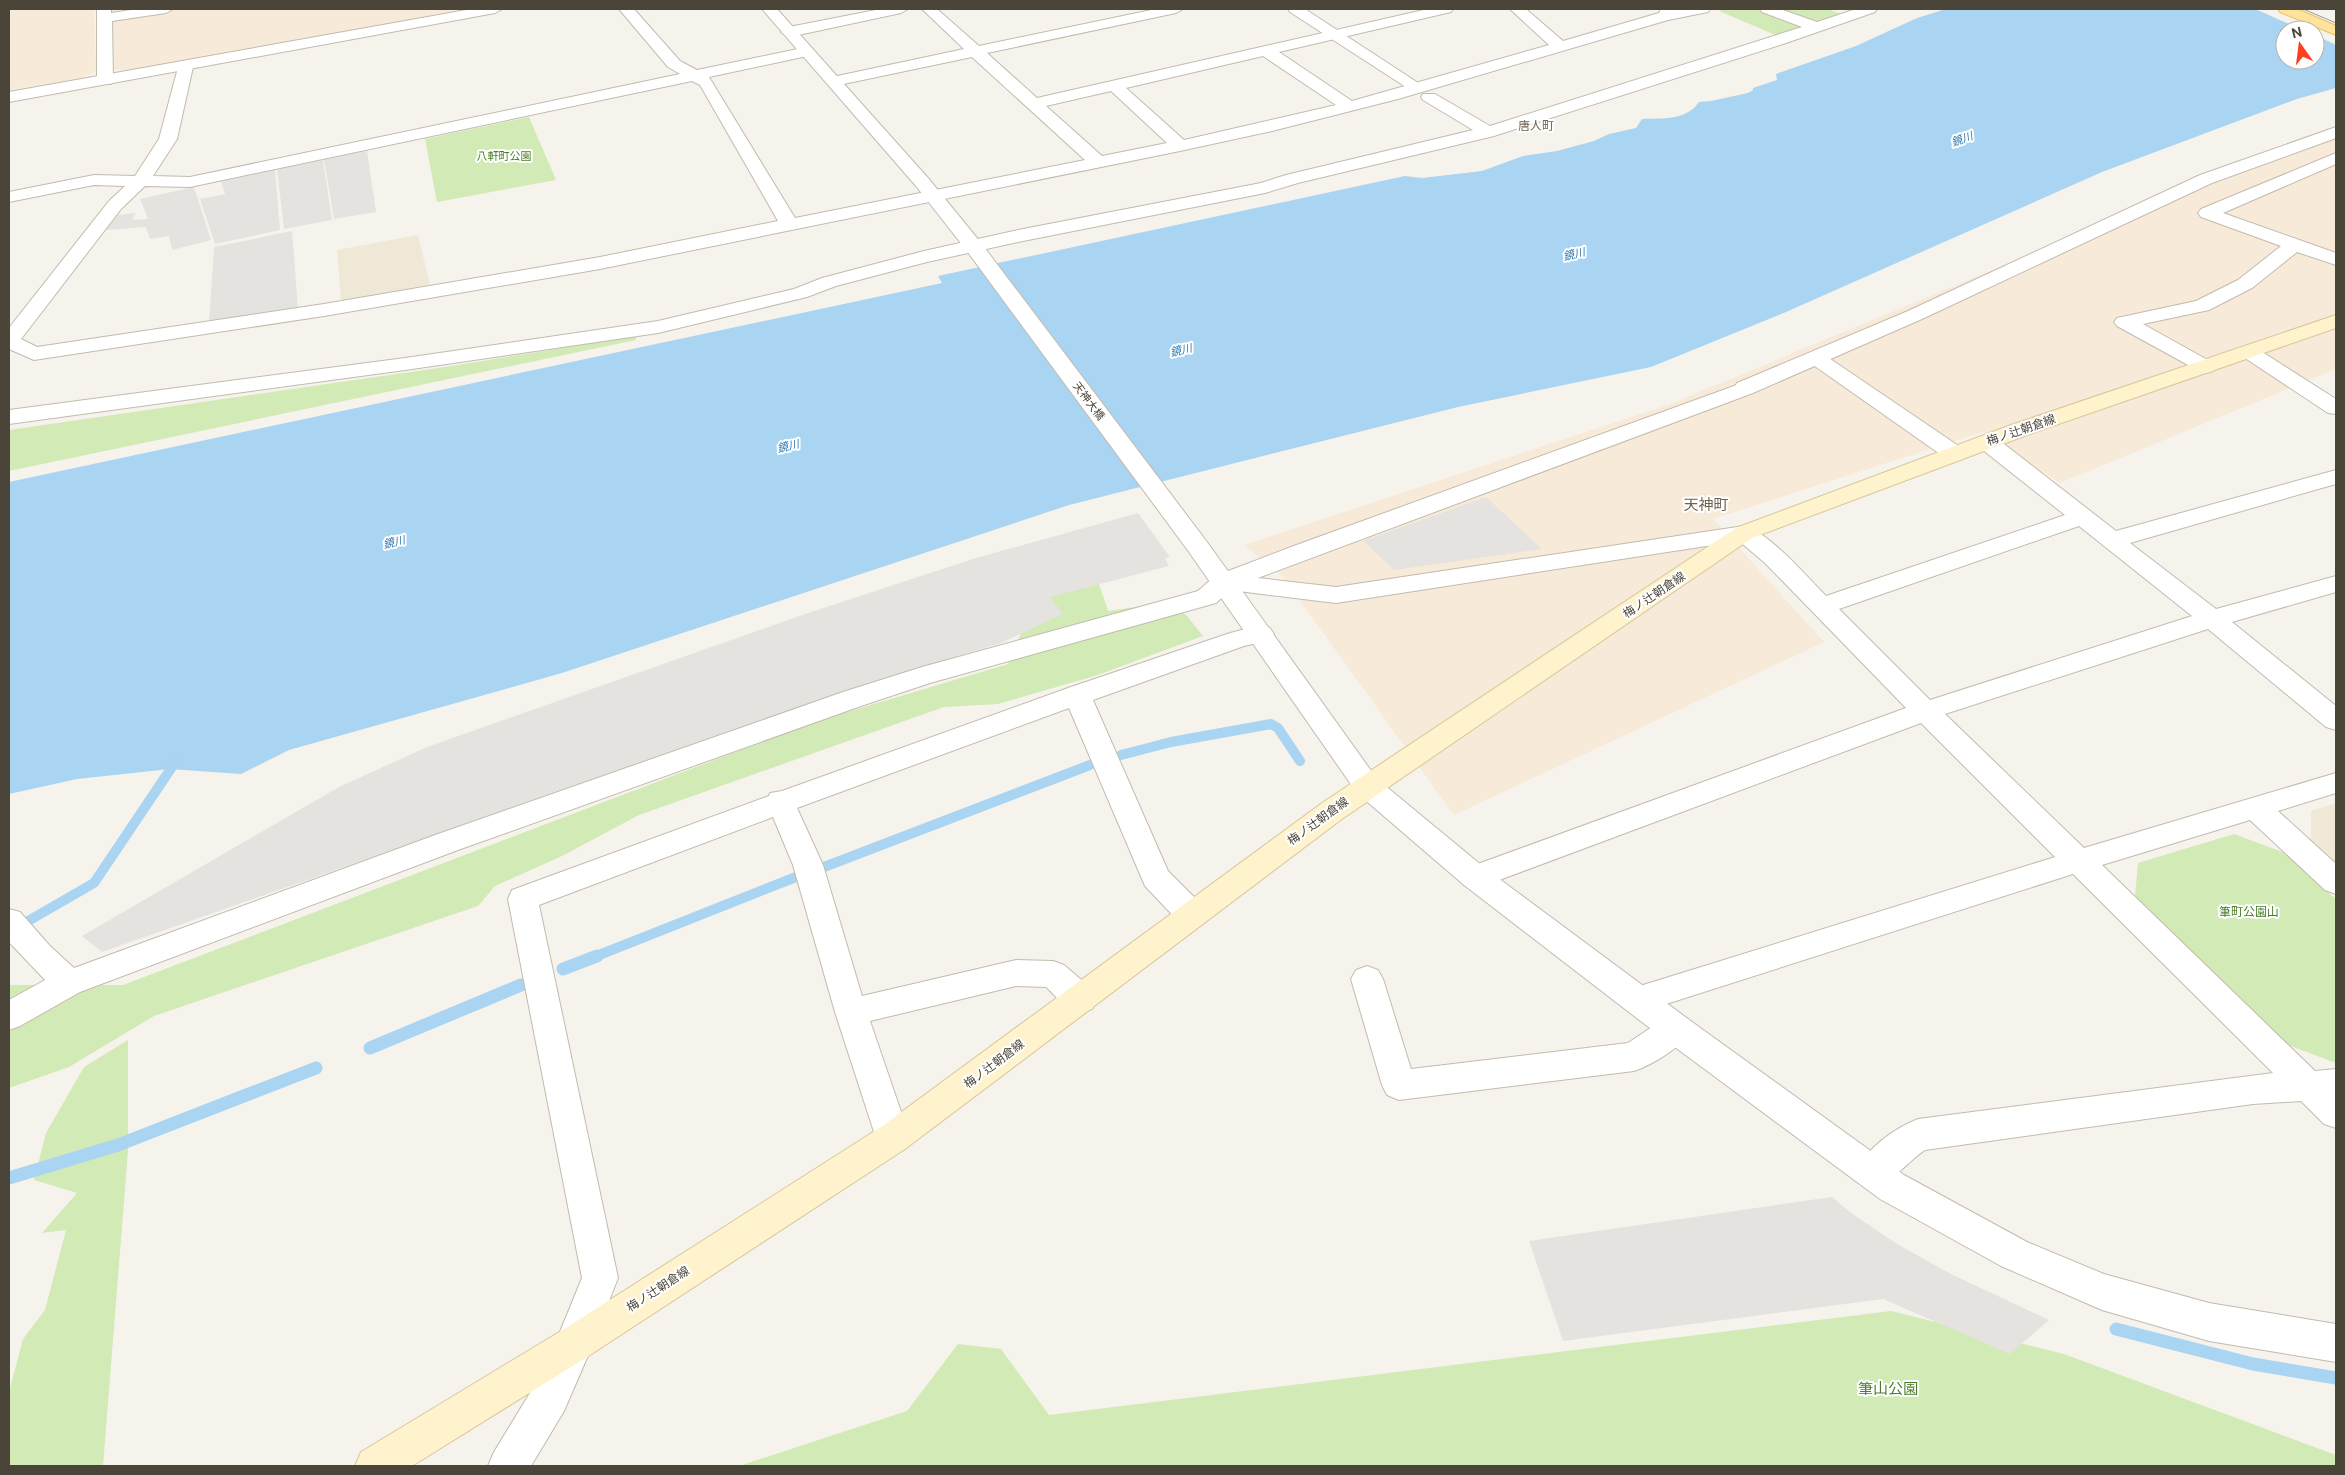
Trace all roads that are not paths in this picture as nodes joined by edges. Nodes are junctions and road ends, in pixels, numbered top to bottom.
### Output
1 (166, 9) edge
2 (495, 9) edge
3 (626, 9) edge
4 (769, 9) edge
5 (901, 9) edge
6 (929, 9) edge
7 (1176, 9) edge
8 (1295, 9) edge
9 (1446, 9) edge
10 (1517, 9) edge
11 (1703, 9) edge
12 (1767, 9) edge
13 (1870, 9) edge
14 (2285, 9) edge
15 (1667, 11) edge
16 (104, 14) edge
17 (1815, 28) junction
18 (2336, 31) edge
19 (789, 32) junction
20 (1334, 34) junction
21 (1560, 47) junction
22 (1265, 50) junction
23 (807, 52) junction
24 (978, 52) junction
25 (185, 67) junction
26 (695, 76) junction
27 (105, 81) junction
28 (834, 81) junction
29 (1115, 86) junction
30 (1423, 92) junction
31 (9, 97) edge
32 (1034, 104) junction
33 (1350, 107) junction
34 (1488, 132) junction
35 (2336, 132) edge
36 (1180, 146) junction
37 (2336, 158) edge
38 (1097, 161) junction
39 (140, 182) junction
40 (933, 195) junction
41 (9, 197) edge
42 (789, 224) junction
43 (2295, 244) junction
44 (977, 251) junction
45 (2336, 259) edge
46 (2336, 321) edge
47 (15, 325) edge
48 (2249, 352) junction
49 (1816, 358) junction
50 (2206, 367) junction
51 (2336, 408) edge
52 (9, 417) edge
53 (1987, 442) junction
54 (1955, 454) junction
55 (2336, 477) edge
56 (2083, 518) junction
57 (1744, 533) junction
58 (2112, 540) junction
59 (1224, 582) junction
60 (2336, 584) edge
61 (1822, 606) junction
62 (2212, 619) junction
63 (1260, 634) junction
64 (1077, 694) junction
65 (1925, 711) junction
66 (2336, 720) edge
67 (2336, 783) edge
68 (1367, 786) junction
69 (780, 801) junction
70 (2256, 808) junction
71 (2078, 861) junction
72 (1475, 877) junction
73 (2336, 882) edge
74 (1192, 915) junction
75 (9, 921) edge
76 (1367, 978) dead end
77 (69, 983) junction
78 (1081, 999) junction
79 (1638, 1000) junction
80 (851, 1012) junction
81 (9, 1016) edge
82 (1676, 1029) junction
83 (2323, 1085) edge
84 (2336, 1113) edge
85 (893, 1138) junction
86 (1873, 1173) junction
87 (2336, 1343) edge
88 (574, 1344) junction
89 (375, 1466) edge
90 (508, 1466) edge

1 - 16 street
2 - 25 street
3 - 26 street
4 - 19 street, 天神大橋
5 - 19 street
6 - 24 street
7 - 24 street
8 - 20 street
9 - 20 street
10 - 21 street
11 - 15 street
12 - 17 street
13 - 17 street
14 - 18 main road
15 - 21 street
16 - 27 street
17 - 34 street
19 - 23 street, 天神大橋
20 - 22 street
20 - 30 street
21 - 30 street
22 - 29 street
22 - 33 street
23 - 26 street
23 - 28 street, 天神大橋
24 - 28 street
24 - 32 street
25 - 27 street
25 - 39 street
26 - 39 street
26 - 42 street
27 - 31 street
28 - 40 street, 天神大橋
29 - 32 street
29 - 36 street
30 - 33 street
30 - 34 street
32 - 38 street
33 - 36 street
34 - 44 street
35 - 49 street
36 - 38 street
37 - 43 street
38 - 40 street
39 - 41 street
39 - 47 street
40 - 42 street
40 - 44 street, 天神大橋
42 - 47 street
43 - 45 street
43 - 50 street
44 - 52 street
44 - 59 street, 天神大橋
46 - 48 main road, 梅ノ辻朝倉線
48 - 50 main road, 梅ノ辻朝倉線
48 - 51 street
49 - 54 street
49 - 59 street
50 - 53 main road, 梅ノ辻朝倉線
53 - 54 main road, 梅ノ辻朝倉線
53 - 56 street
54 - 57 main road, 梅ノ辻朝倉線
55 - 58 street
56 - 58 street
56 - 61 street
57 - 59 street
57 - 61 street
57 - 68 main road, 梅ノ辻朝倉線
58 - 62 street
59 - 63 street, 天神大橋
59 - 77 street
60 - 62 street
61 - 65 street
62 - 65 street
62 - 66 street
63 - 64 street
63 - 68 street, 天神大橋
64 - 69 street
64 - 74 street
65 - 71 street
65 - 72 street
67 - 70 street
68 - 72 street, 天神大橋
68 - 74 main road, 梅ノ辻朝倉線
69 - 80 street
69 - 88 street
70 - 71 street
70 - 73 street
71 - 79 street
71 - 83 street
72 - 79 street, 天神大橋
74 - 78 main road, 梅ノ辻朝倉線
75 - 77 street
76 - 82 street
77 - 81 street
78 - 80 street
78 - 85 main road, 梅ノ辻朝倉線
79 - 82 street, 天神大橋
80 - 85 street
82 - 86 street, 天神大橋
83 - 84 street
83 - 86 street
85 - 88 main road, 梅ノ辻朝倉線
86 - 87 street, 天神大橋
88 - 89 main road, 梅ノ辻朝倉線
88 - 90 street

